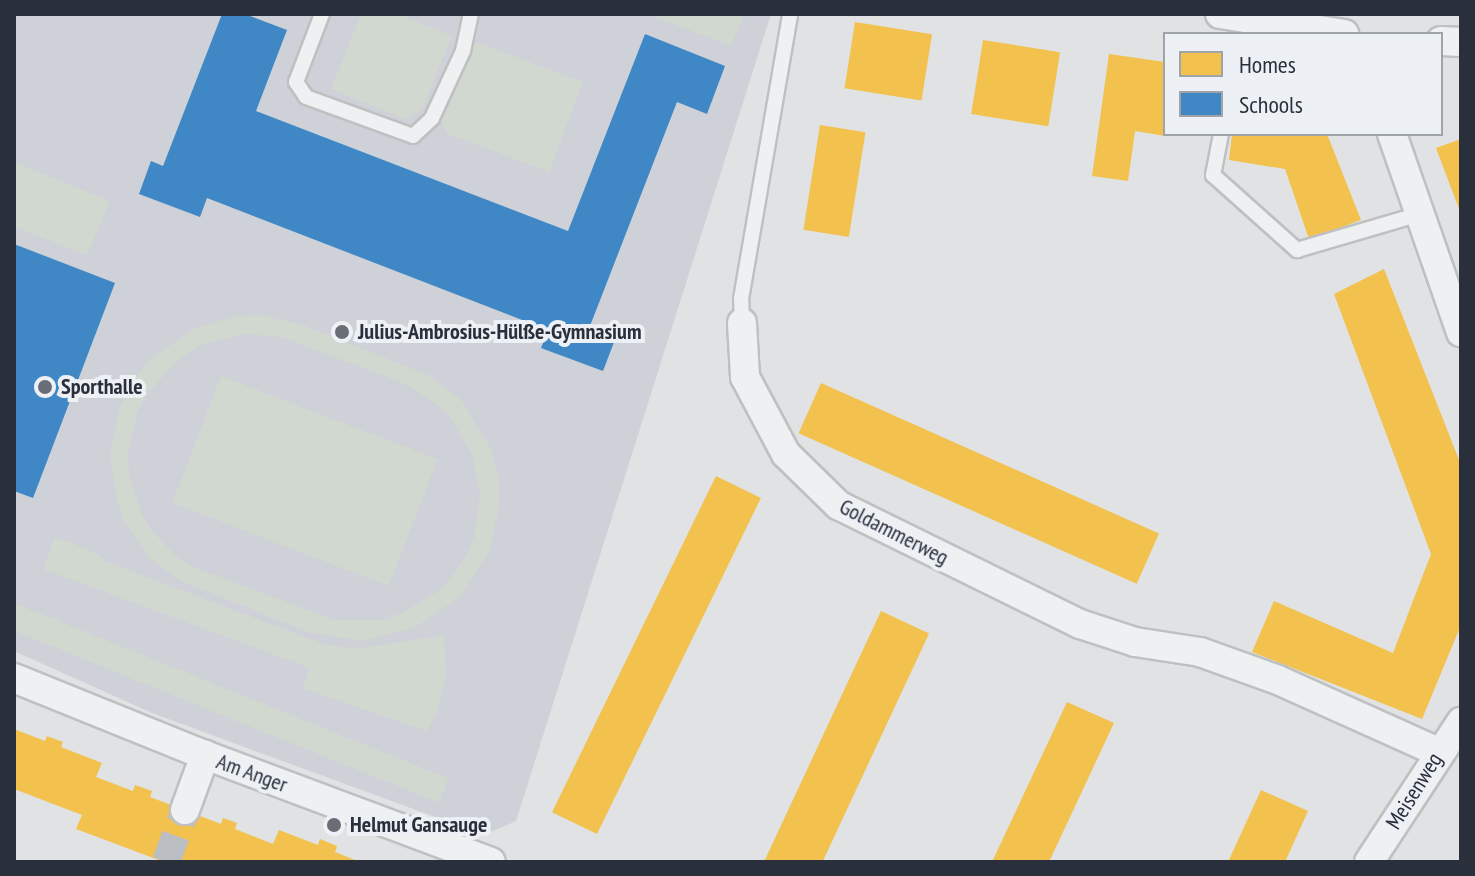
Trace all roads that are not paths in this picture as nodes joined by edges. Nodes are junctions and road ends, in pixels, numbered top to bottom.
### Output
1 (322, 14) edge
2 (471, 14) edge
3 (790, 14) edge
4 (1233, 22) edge
5 (1326, 32) edge
6 (1221, 136) edge
7 (1393, 136) edge
8 (1420, 214) junction
9 (742, 323) joint
10 (1461, 332) edge
11 (14, 678) edge
12 (1461, 722) edge
13 (1438, 752) junction
14 (205, 755) junction
15 (185, 810) tunnel mouth
16 (491, 862) edge
17 (1369, 862) edge

1 - 2 lane
3 - 9 lane, Goldammerweg
4 - 5 street
6 - 8 lane
7 - 8 street
8 - 10 street
9 - 13 street, Goldammerweg
11 - 14 street, Am Anger
12 - 13 street, Meisenweg
13 - 17 street, Meisenweg
14 - 15 street
14 - 16 street, Am Anger

